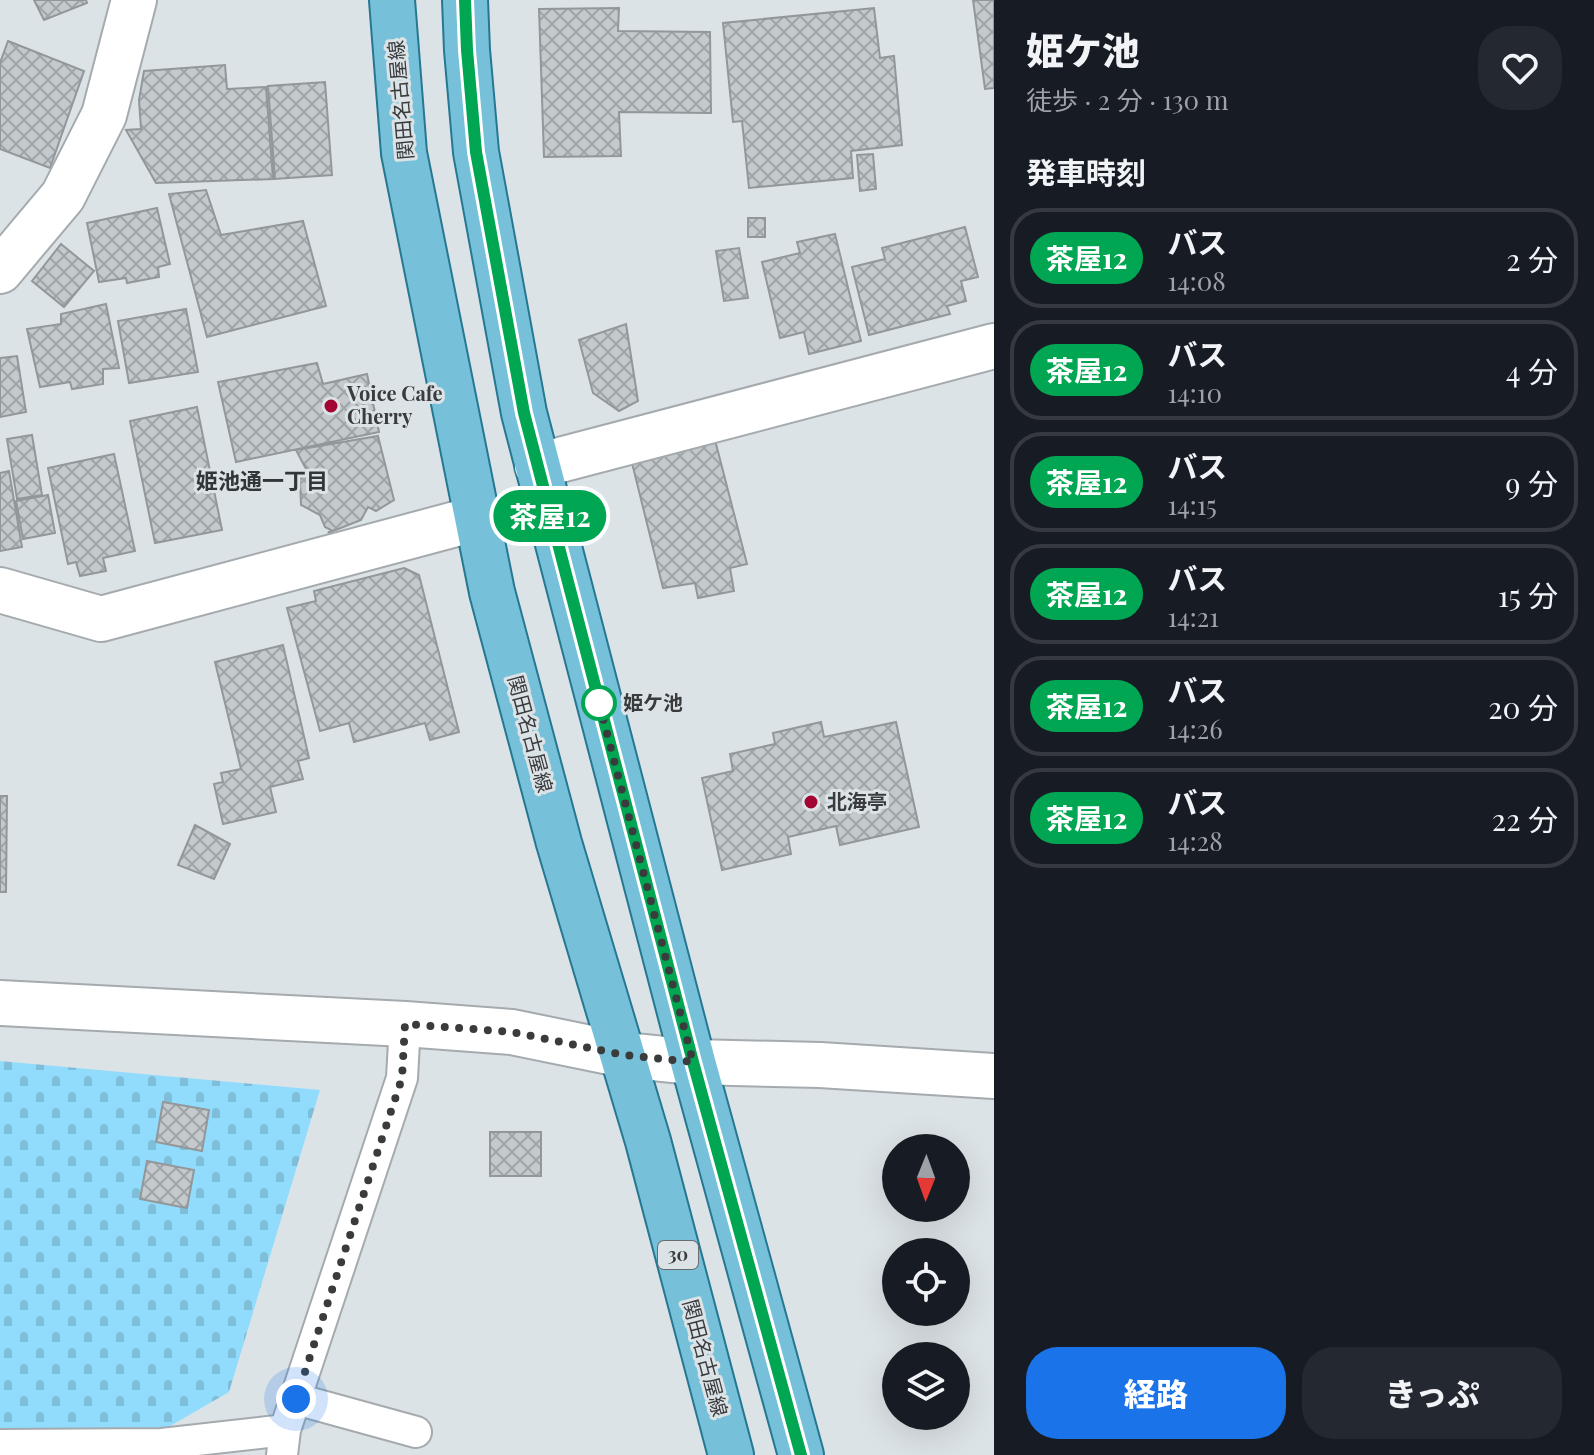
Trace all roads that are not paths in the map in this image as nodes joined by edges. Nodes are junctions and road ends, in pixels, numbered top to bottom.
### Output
1 (134, 0) edge
2 (392, 0) edge
3 (465, 0) edge
4 (0, 271) edge
5 (994, 346) edge
6 (537, 466) junction
7 (478, 518) junction
8 (0, 590) edge
9 (0, 1003) edge
10 (405, 1024) junction
11 (624, 1055) junction
12 (693, 1062) junction
13 (994, 1076) edge
14 (296, 1399) junction
15 (416, 1432) dead end
16 (284, 1442) edge
17 (0, 1445) edge
18 (68, 1450) edge
19 (731, 1455) edge
20 (801, 1455) edge

1 - 4 street
2 - 7 main road, 関田名古屋線 / 30
3 - 6 main road
5 - 6 street
6 - 12 main road
7 - 8 street
7 - 11 main road, 関田名古屋線 / 30
9 - 10 street
10 - 11 street
10 - 14 lane
11 - 12 street
11 - 19 main road, 関田名古屋線 / 30
12 - 13 street
12 - 20 main road
14 - 15 lane
14 - 16 lane
16 - 18 lane
17 - 18 lane

